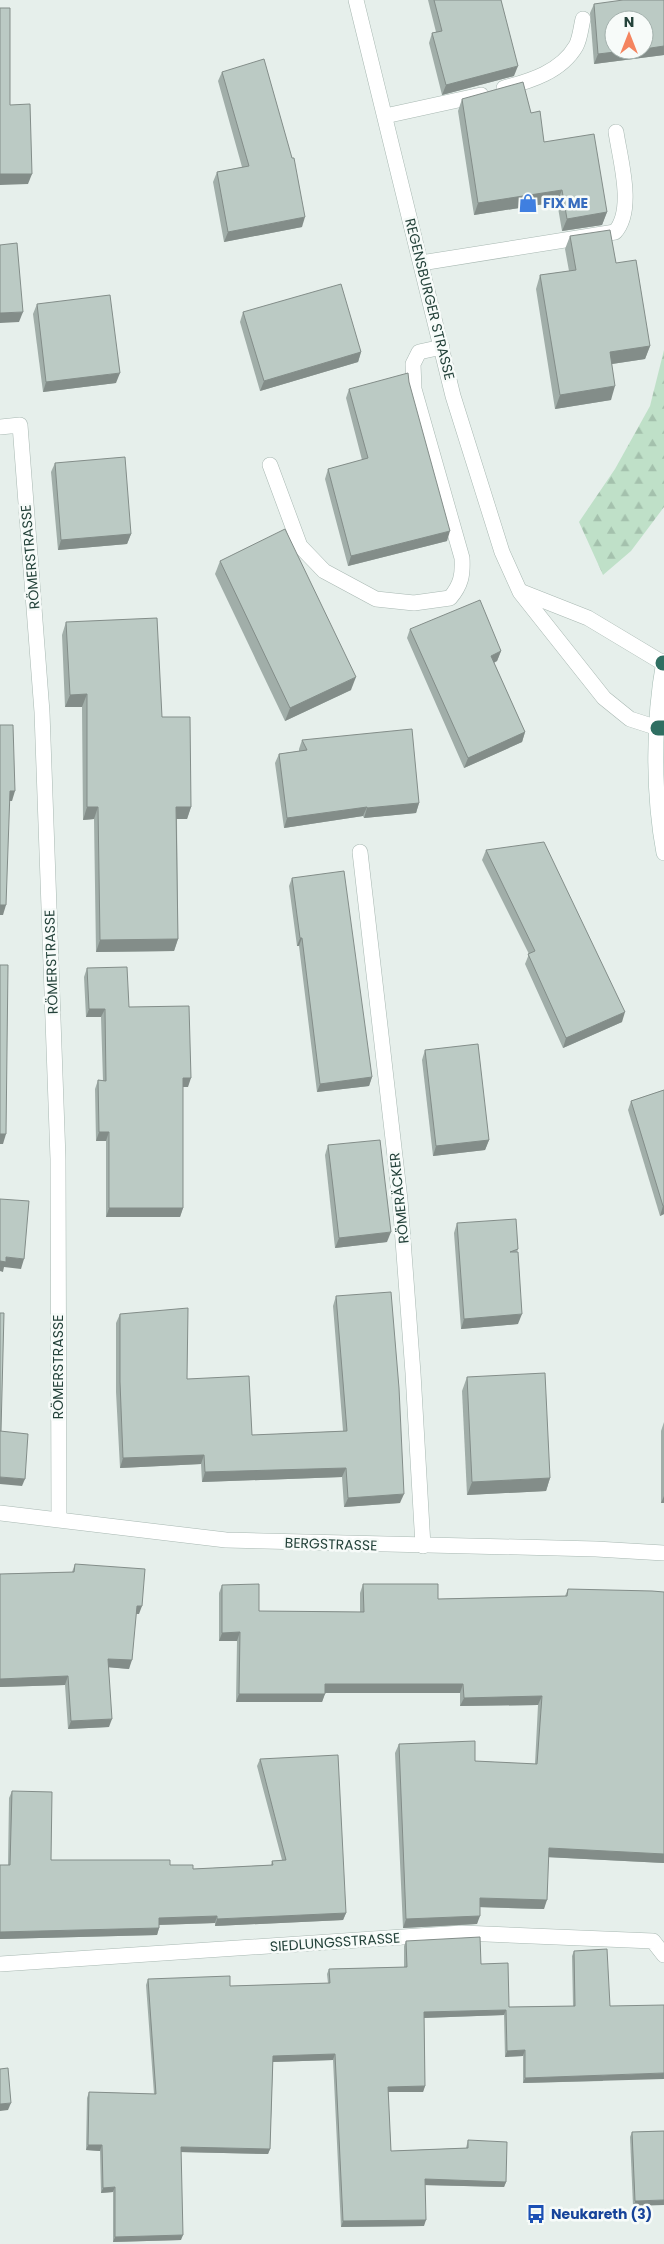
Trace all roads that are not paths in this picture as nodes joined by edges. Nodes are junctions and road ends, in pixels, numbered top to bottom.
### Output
1 (356, 0) edge
2 (582, 20) dead end
3 (385, 116) junction
4 (616, 132) dead end
5 (422, 263) junction
6 (442, 347) junction
7 (0, 427) edge
8 (270, 465) dead end
9 (520, 592) junction
10 (664, 663) edge
11 (661, 728) edge
12 (360, 852) dead end
13 (664, 853) edge
14 (0, 1512) edge
15 (59, 1519) junction
16 (423, 1546) junction
17 (664, 1553) edge
18 (664, 1955) edge
19 (0, 1964) edge

1 - 3 street, REGENSBURGER STRASSE
2 - 3 street
3 - 5 street, REGENSBURGER STRASSE
4 - 5 street
5 - 6 street, REGENSBURGER STRASSE
6 - 8 street
6 - 9 street, REGENSBURGER STRASSE
7 - 15 street, RÖMERSTRASSE
9 - 10 street
9 - 11 street, REGENSBURGER STRASSE
10 - 11 street
11 - 13 street
12 - 16 street, RÖMERÄCKER
14 - 15 street, BERGSTRASSE
15 - 16 street, BERGSTRASSE
16 - 17 street, BERGSTRASSE
18 - 19 street, SIEDLUNGSSTRASSE

